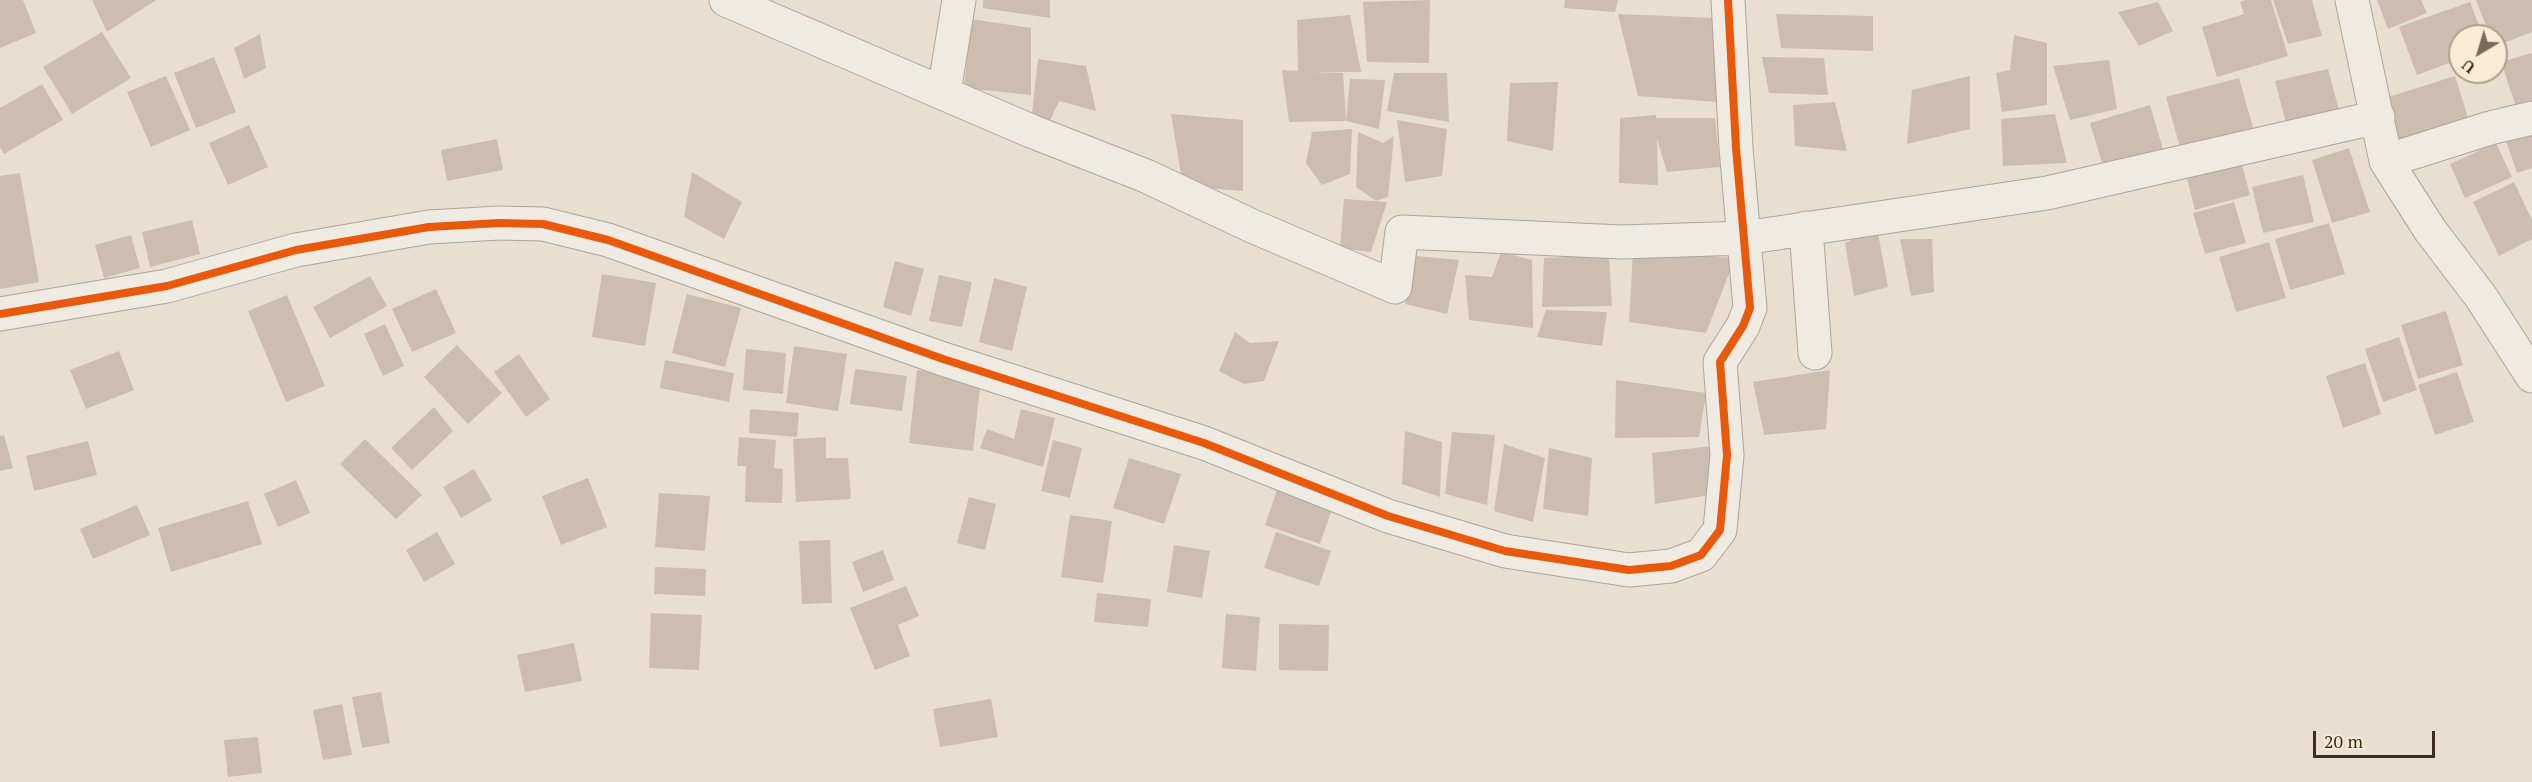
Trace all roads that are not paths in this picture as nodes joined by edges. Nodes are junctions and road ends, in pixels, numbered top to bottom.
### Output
1 (726, 0) edge
2 (959, 0) edge
3 (1728, 0) edge
4 (2352, 0) edge
5 (944, 92) junction
6 (2378, 117) junction
7 (2532, 118) edge
8 (2386, 161) junction
9 (1806, 228) junction
10 (1744, 238) junction
11 (0, 314) edge
12 (1815, 353) dead end
13 (2532, 376) edge

1 - 5 street
2 - 5 street
3 - 10 street
4 - 6 street
5 - 10 street
6 - 8 street
6 - 9 street
7 - 8 street
8 - 13 street
9 - 10 street
9 - 12 street
10 - 11 street

